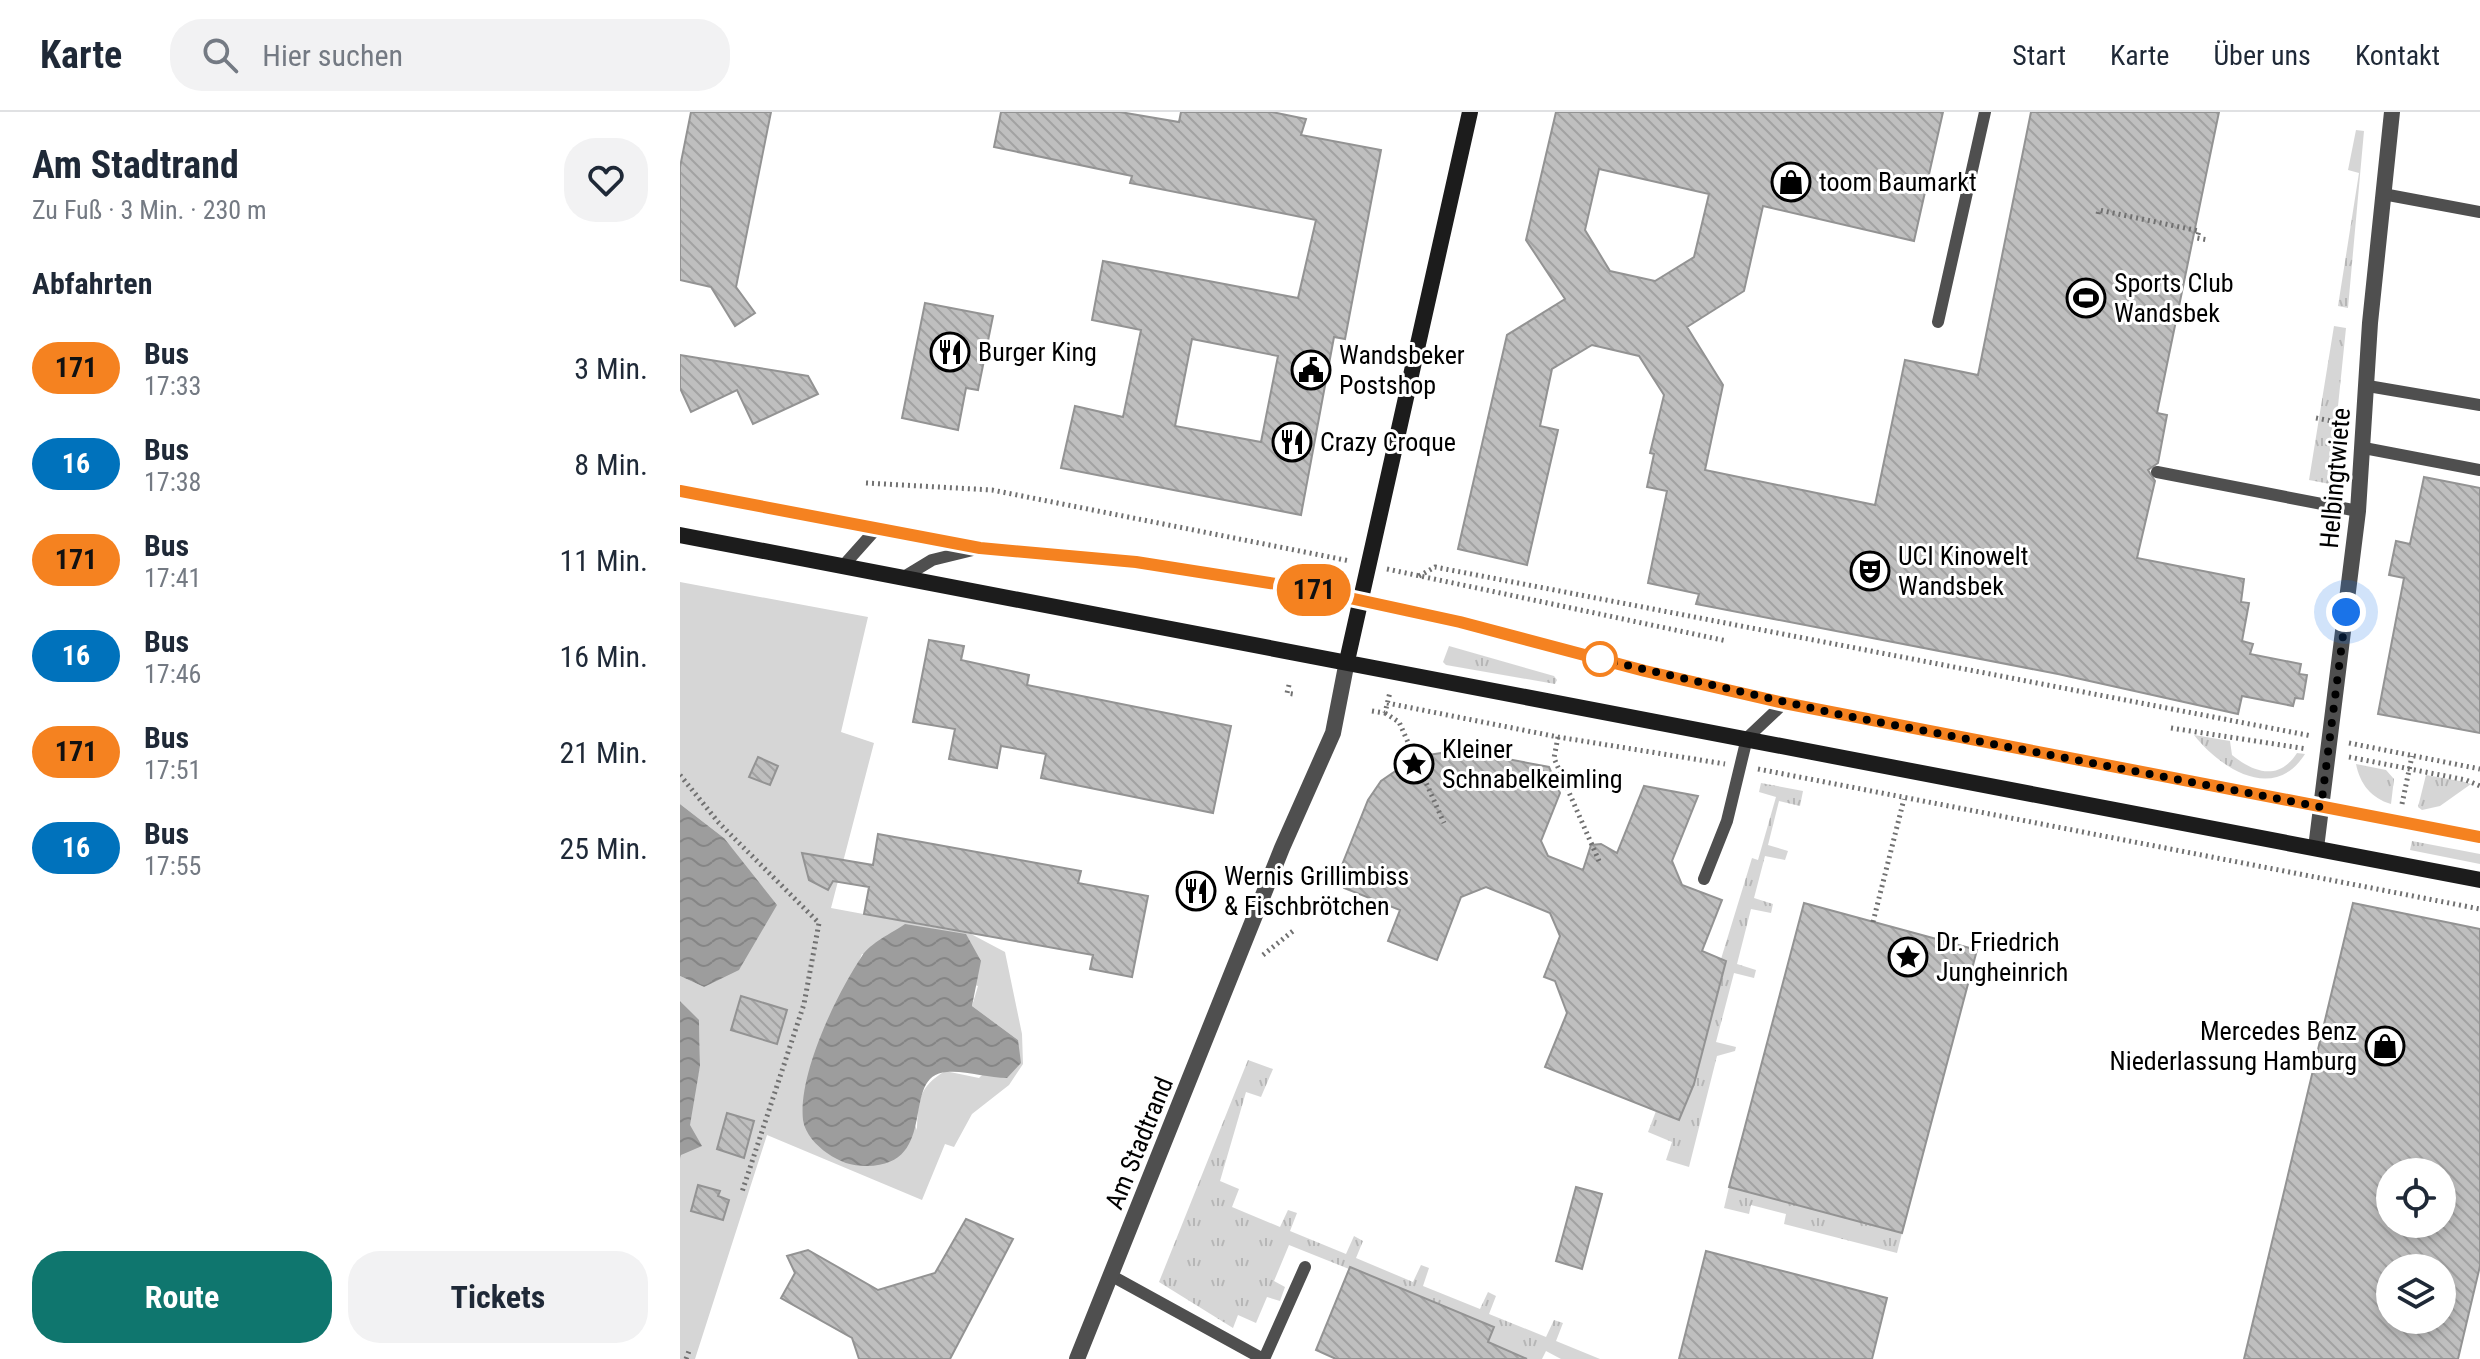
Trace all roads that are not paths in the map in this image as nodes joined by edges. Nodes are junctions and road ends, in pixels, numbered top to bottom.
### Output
1 (1470, 112) edge
2 (1985, 112) edge
3 (2392, 112) edge
4 (2383, 194) junction
5 (2480, 212) edge
6 (1938, 322) dead end
7 (2368, 386) junction
8 (2480, 405) edge
9 (2364, 448) junction
10 (2480, 470) edge
11 (2157, 472) dead end
12 (680, 491) edge
13 (2358, 511) junction
14 (877, 528) junction
15 (680, 535) edge
16 (980, 548) junction
17 (843, 566) junction
18 (904, 577) junction
19 (1360, 599) junction
20 (1347, 661) junction
21 (1784, 703) junction
22 (1747, 738) junction
23 (2321, 807) junction
24 (2480, 837) edge
25 (2316, 848) junction
26 (1704, 879) dead end
27 (2480, 880) edge
28 (1305, 1267) dead end
29 (1112, 1276) junction
30 (1077, 1359) edge
31 (1263, 1359) edge

1 - 19 main road, Am Stadtrand
2 - 6 lane
3 - 4 street, Helbingtwiete
4 - 5 lane
4 - 7 street, Helbingtwiete
7 - 8 lane
7 - 9 street, Helbingtwiete
9 - 10 lane
9 - 13 street, Helbingtwiete
11 - 13 lane
12 - 14 main road
13 - 23 street, Helbingtwiete
14 - 16 main road
14 - 17 lane
15 - 17 main road
16 - 18 lane
16 - 19 main road
17 - 18 main road
18 - 20 main road
19 - 20 main road, Am Stadtrand
19 - 21 main road
20 - 22 main road
20 - 29 street, Am Stadtrand
21 - 22 lane
21 - 23 main road
22 - 25 main road
22 - 26 lane
23 - 24 main road
23 - 25 street, Helbingtwiete
25 - 27 main road
28 - 31 lane
29 - 30 street, Am Stadtrand
29 - 31 lane

